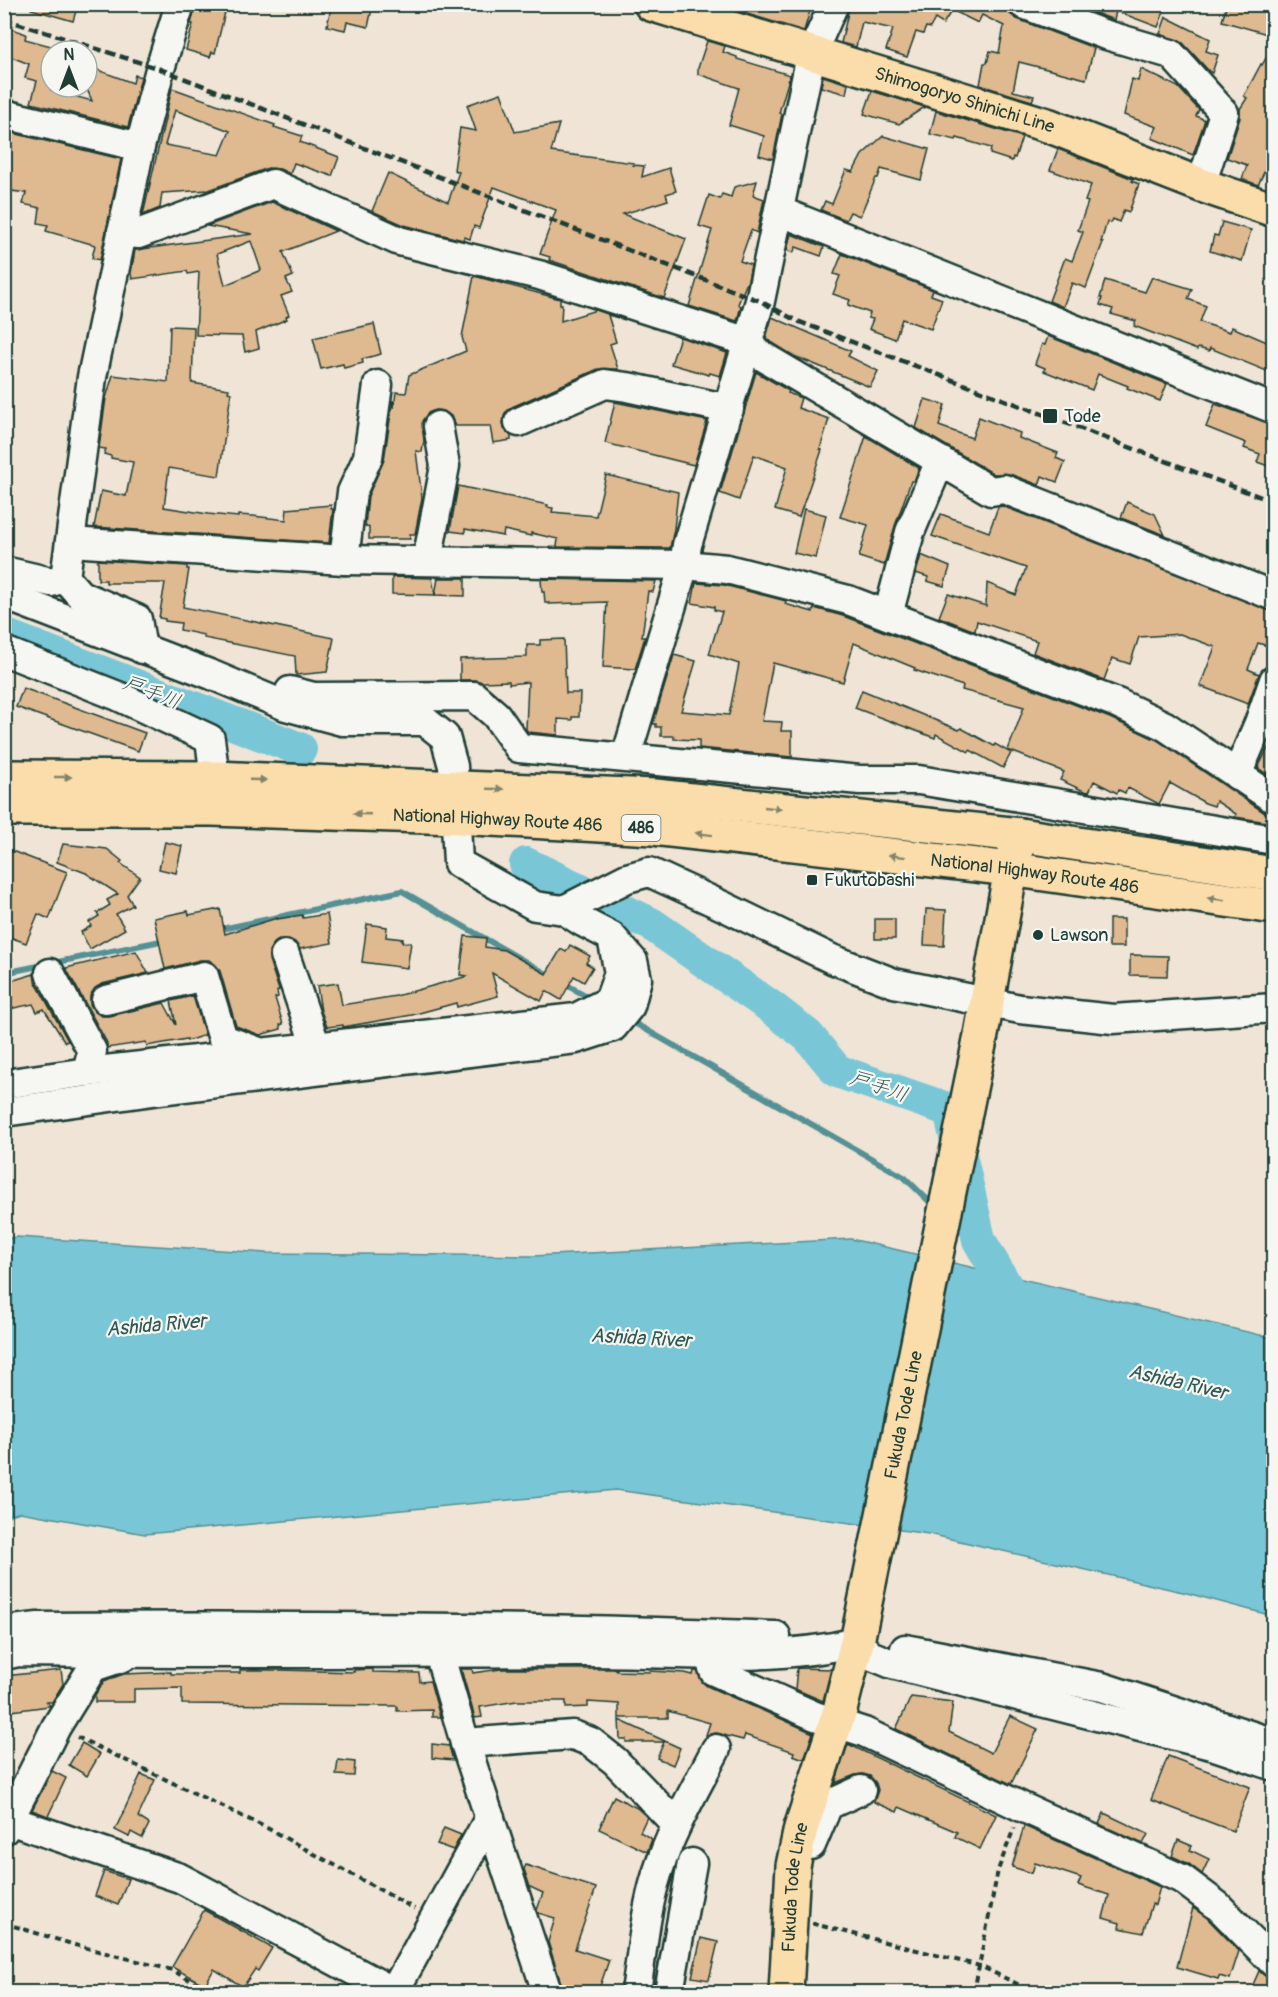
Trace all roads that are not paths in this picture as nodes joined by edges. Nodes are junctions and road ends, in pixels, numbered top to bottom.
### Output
1 (180, 4) edge
2 (651, 4) edge
3 (834, 4) edge
4 (1023, 4) edge
5 (812, 55) junction
6 (4, 114) edge
7 (140, 147) junction
8 (1201, 185) junction
9 (1274, 210) edge
10 (779, 212) junction
11 (122, 231) junction
12 (748, 342) junction
13 (378, 385) dead end
14 (729, 409) junction
15 (1274, 409) edge
16 (519, 422) dead end
17 (438, 426) dead end
18 (940, 461) junction
19 (70, 542) junction
20 (344, 560) junction
21 (427, 561) junction
22 (684, 565) junction
23 (4, 571) edge
24 (65, 578) junction
25 (4, 595) edge
26 (1274, 596) edge
27 (888, 615) junction
28 (141, 641) junction
29 (4, 651) edge
30 (1274, 680) edge
31 (1266, 727) edge
32 (626, 757) junction
33 (1237, 775) junction
34 (4, 777) edge
35 (215, 778) junction
36 (1274, 799) edge
37 (455, 802) junction
38 (4, 809) edge
39 (1020, 835) junction
40 (1274, 840) edge
41 (1011, 869) junction
42 (1274, 874) edge
43 (1274, 907) edge
44 (564, 910) junction
45 (612, 937) junction
46 (285, 955) dead end
47 (50, 973) dead end
48 (106, 1000) dead end
49 (987, 1003) junction
50 (1274, 1008) edge
51 (316, 1047) junction
52 (261, 1053) junction
53 (87, 1072) junction
54 (4, 1083) edge
55 (4, 1112) edge
56 (4, 1631) edge
57 (858, 1637) junction
58 (134, 1653) junction
59 (439, 1653) junction
60 (4, 1655) edge
61 (709, 1656) junction
62 (836, 1723) junction
63 (465, 1743) junction
64 (1274, 1743) edge
65 (716, 1749) dead end
66 (1274, 1766) edge
67 (861, 1790) dead end
68 (490, 1817) junction
69 (676, 1824) junction
70 (7, 1825) edge
71 (798, 1844) junction
72 (692, 1863) dead end
73 (1274, 1963) edge
74 (394, 1992) edge
75 (547, 1992) edge
76 (636, 1992) edge
77 (669, 1992) edge
78 (786, 1992) edge

1 - 7 street
2 - 5 main road, Shimogoryo Shinichi Line
3 - 5 street
4 - 8 street
5 - 8 main road, Shimogoryo Shinichi Line
5 - 10 street
6 - 7 street
7 - 11 street
8 - 9 main road, Shimogoryo Shinichi Line
10 - 12 street
10 - 15 street
11 - 12 street
11 - 19 street
12 - 14 street
12 - 18 street
13 - 20 street
14 - 16 street
14 - 22 street
17 - 21 street
18 - 26 street
18 - 27 street
19 - 20 street
19 - 24 street
20 - 21 street
21 - 22 street
22 - 27 street
22 - 32 street
23 - 24 street
24 - 28 street
25 - 28 street
27 - 33 street
28 - 32 street
28 - 37 street
29 - 35 street
30 - 31 street
31 - 33 street
32 - 40 street
33 - 36 street
34 -> 35 main road, National Highway Route 486 / 486
35 -> 37 main road, National Highway Route 486 / 486
37 -> 38 main road, National Highway Route 486 / 486
37 -> 39 main road, National Highway Route 486 / 486
41 -> 37 main road, National Highway Route 486 / 486
37 - 44 street
39 - 41 main road, Fukuda Tode Line
39 - 42 main road, National Highway Route 486 / 486
43 -> 41 main road, National Highway Route 486 / 486
41 - 49 main road, Fukuda Tode Line
44 - 45 street
44 - 49 street
45 - 51 street
45 - 55 street
46 - 51 street
47 - 53 street
48 - 52 street
49 - 50 street
49 - 57 main road, Fukuda Tode Line
51 - 52 street
52 - 53 street
53 - 54 street
56 - 57 street
57 - 61 street
57 - 62 main road, Fukuda Tode Line
57 - 64 street
57 - 66 street
58 - 59 street
58 - 60 street
58 - 70 street
59 - 61 street
59 - 63 street
61 - 62 street
62 - 71 main road, Fukuda Tode Line
62 - 73 street
63 - 68 street
63 - 69 street
65 - 69 street
67 - 71 street
68 - 74 street
68 - 75 street
69 - 76 street
70 - 74 street
71 - 78 main road, Fukuda Tode Line
72 - 77 street

